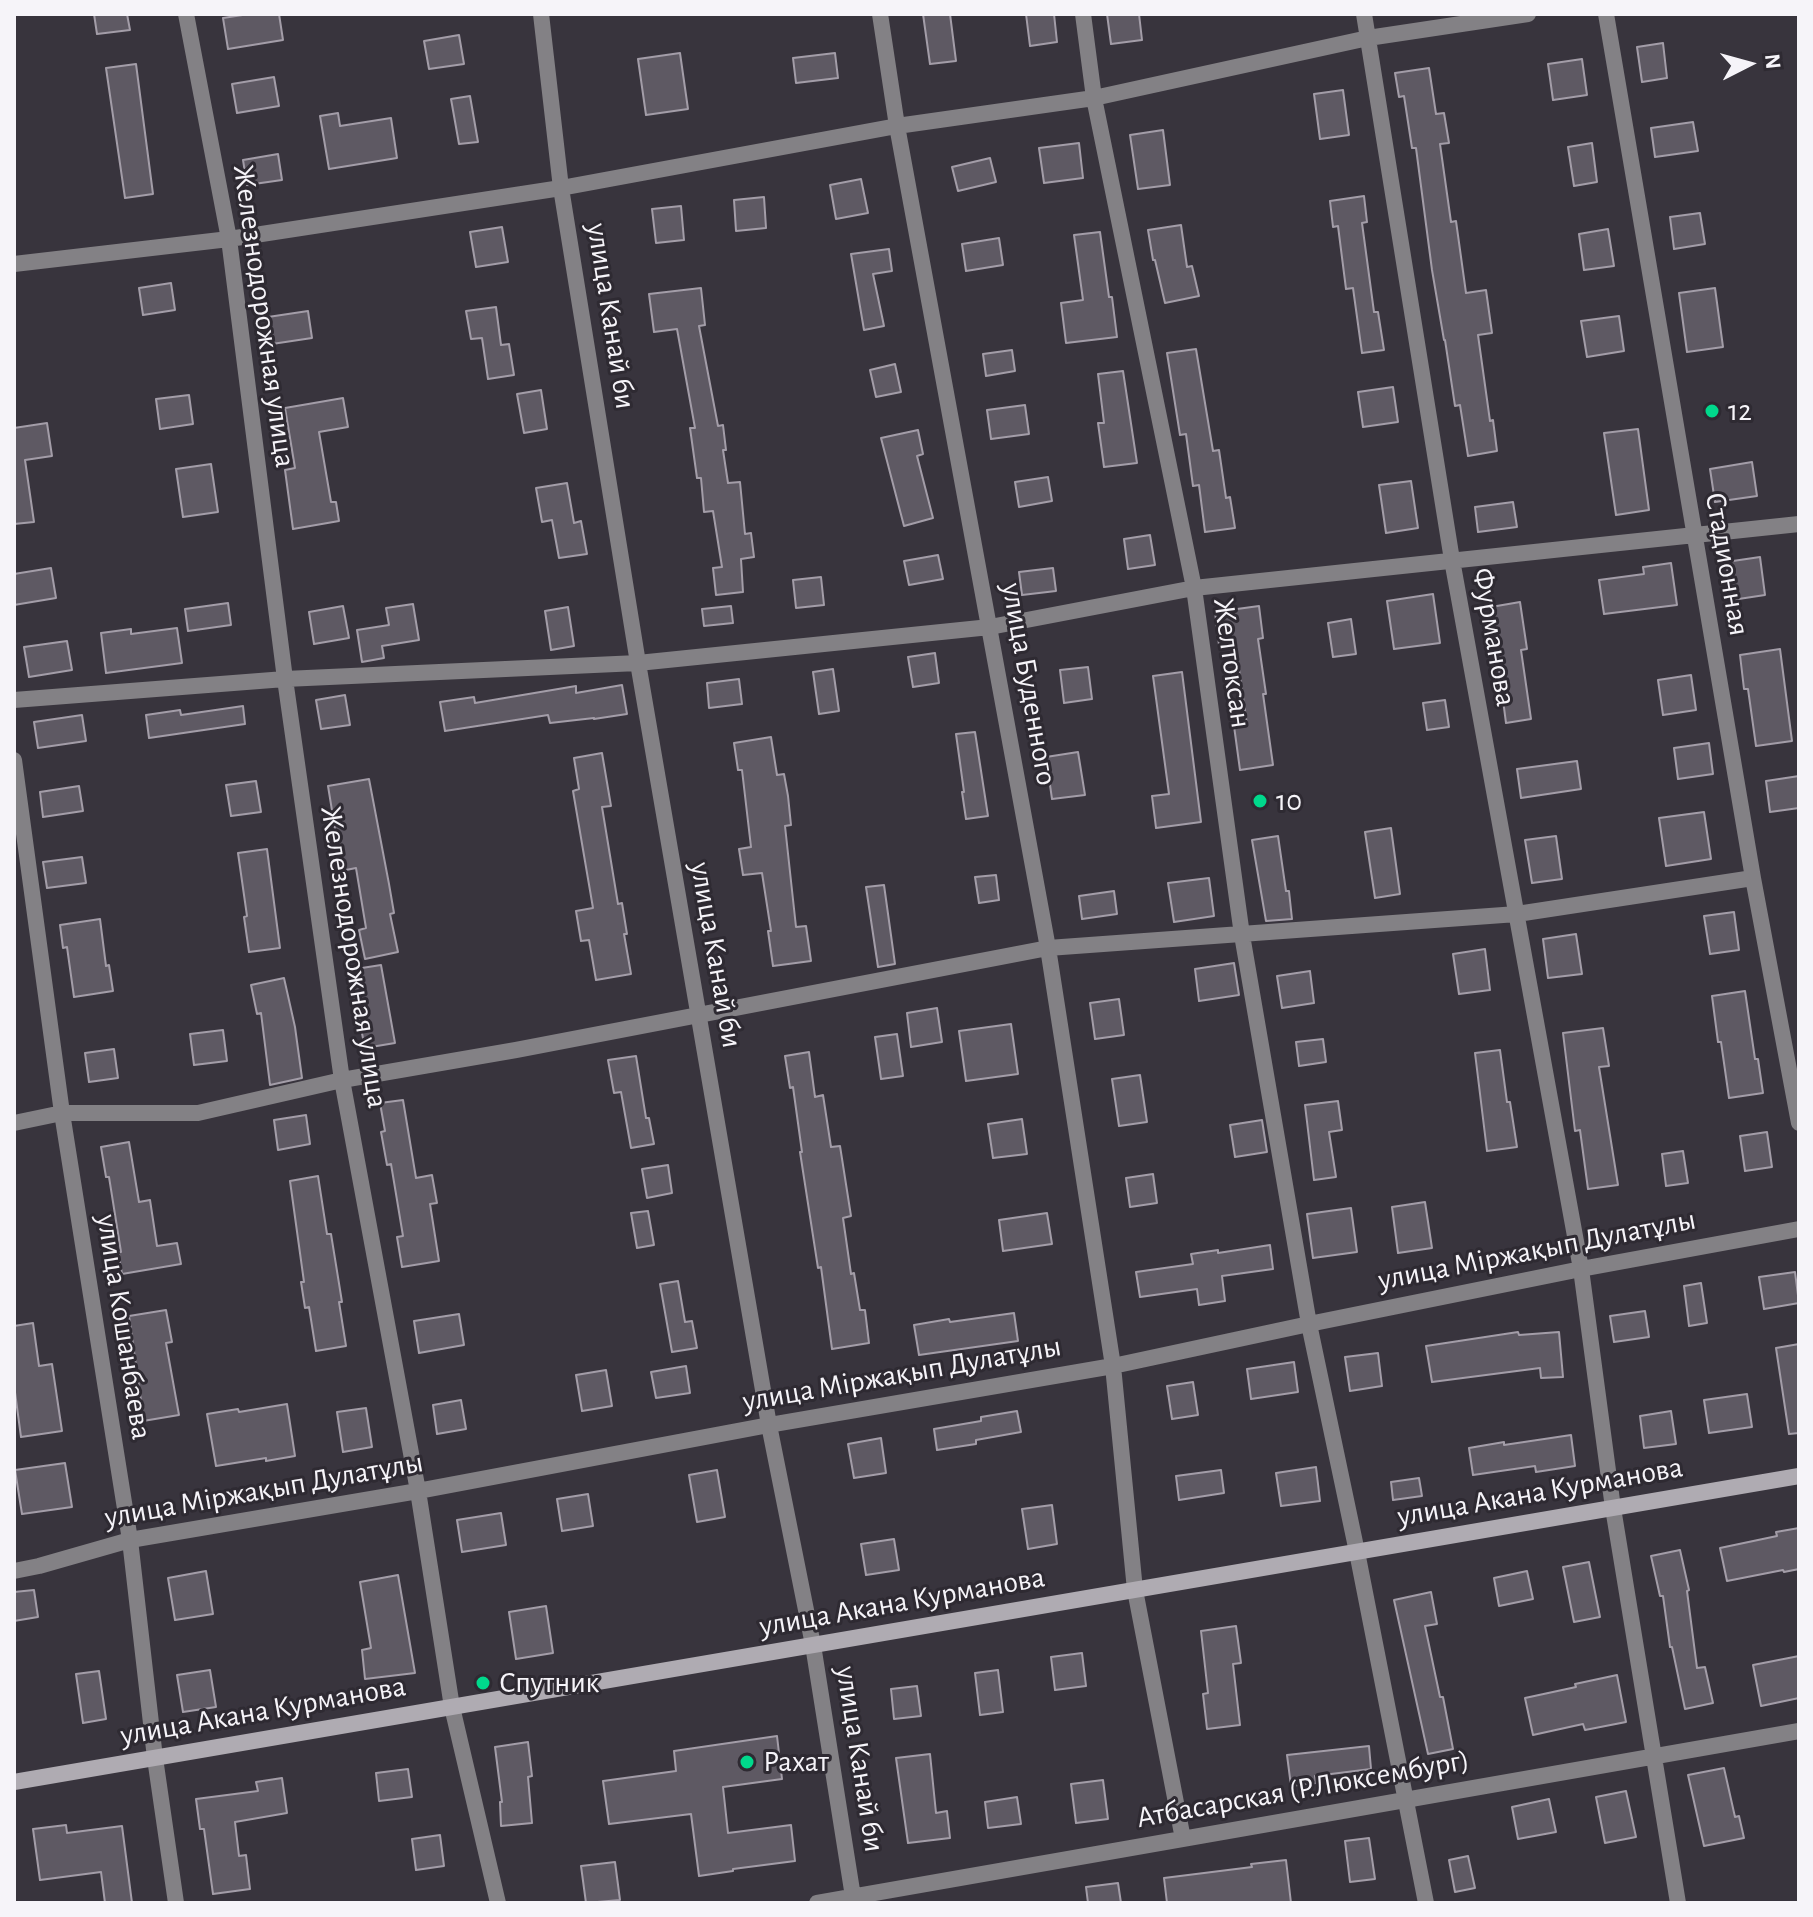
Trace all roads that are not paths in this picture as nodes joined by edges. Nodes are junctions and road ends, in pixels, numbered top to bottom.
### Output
1 (186, 14) edge
2 (541, 14) edge
3 (880, 14) edge
4 (1083, 14) edge
5 (1364, 14) edge
6 (1528, 14) edge
7 (1606, 14) edge
8 (1368, 38) junction
9 (1094, 98) junction
10 (897, 126) junction
11 (561, 188) junction
12 (229, 239) junction
13 (14, 264) edge
14 (1799, 524) edge
15 (1694, 535) junction
16 (1452, 560) junction
17 (1194, 588) junction
18 (990, 627) junction
19 (638, 663) junction
20 (285, 679) junction
21 (14, 700) edge
22 (14, 760) edge
23 (1753, 878) junction
24 (1517, 914) junction
25 (1242, 935) junction
26 (1048, 948) junction
27 (698, 1015) junction
28 (342, 1080) junction
29 (62, 1113) junction
30 (14, 1123) edge
31 (1799, 1123) edge
32 (1799, 1229) edge
33 (1581, 1269) junction
34 (1309, 1324) junction
35 (1113, 1366) junction
36 (769, 1425) junction
37 (1799, 1476) edge
38 (418, 1491) junction
39 (1613, 1508) junction
40 (130, 1540) junction
41 (1357, 1552) junction
42 (14, 1571) edge
43 (1135, 1590) junction
44 (813, 1645) junction
45 (452, 1707) junction
46 (1799, 1731) edge
47 (1654, 1756) junction
48 (155, 1758) junction
49 (14, 1782) edge
50 (1406, 1800) junction
51 (1183, 1839) junction
52 (854, 1900) edge
53 (176, 1903) edge
54 (498, 1903) edge
55 (817, 1903) edge
56 (1426, 1903) edge
57 (1678, 1903) edge

1 - 12 street, Железнодорожная улица
2 - 11 street, улица Канай би
3 - 10 street, улица Буденного
4 - 9 street, Желтоксан
5 - 8 street, Фурманова
6 - 8 street
7 - 15 street, Стадионная
8 - 9 street
8 - 16 street, Фурманова
9 - 10 street
9 - 17 street, Желтоксан
10 - 11 street
10 - 18 street, улица Буденного
11 - 12 street
11 - 19 street, улица Канай би
12 - 13 street
12 - 20 street, Железнодорожная улица
14 - 15 street
15 - 16 street
15 - 23 street, Стадионная
16 - 17 street
16 - 24 street, Фурманова
17 - 18 street
17 - 25 street, Желтоксан
18 - 19 street
18 - 26 street, улица Буденного
19 - 20 street
19 - 27 street, улица Канай би
20 - 21 street
20 - 28 street, Железнодорожная улица
22 - 29 street, улица Кошанбаева
23 - 24 street
23 - 31 street, Стадионная
24 - 25 street
24 - 33 street, Фурманова
25 - 26 street
25 - 34 street, Желтоксан
26 - 27 street
26 - 35 street, улица Буденного
27 - 28 street
27 - 36 street, улица Канай би
28 - 29 street
28 - 38 street, Железнодорожная улица
29 - 30 street
29 - 40 street, улица Кошанбаева
32 - 33 street, улица Міржақып Дулатұлы
33 - 34 street, улица Міржақып Дулатұлы
33 - 39 street, Фурманова
34 - 35 street, улица Міржақып Дулатұлы
34 - 41 street, Желтоксан
35 - 36 street, улица Міржақып Дулатұлы
35 - 43 street, улица Буденного
36 - 38 street, улица Міржақып Дулатұлы
36 - 44 street, улица Канай би
37 - 39 main road, улица Акана Курманова
38 - 40 street, улица Міржақып Дулатұлы
38 - 45 street, Железнодорожная улица
39 - 41 main road, улица Акана Курманова
39 - 47 street, Фурманова
40 - 42 street, улица Міржақып Дулатұлы
40 - 48 street, улица Кошанбаева
41 - 43 main road, улица Акана Курманова
41 - 50 street, Желтоксан
43 - 44 main road, улица Акана Курманова
43 - 51 street, улица Буденного
44 - 45 main road, улица Акана Курманова
44 - 52 street, улица Канай би
45 - 48 main road, улица Акана Курманова
45 - 54 street, Железнодорожная улица
46 - 47 street, Атбасарская (Р.Люксембург)
47 - 50 street, Атбасарская (Р.Люксембург)
47 - 57 street, Фурманова
48 - 49 main road, улица Акана Курманова
48 - 53 street, улица Кошанбаева
50 - 51 street, Атбасарская (Р.Люксембург)
50 - 56 street, Желтоксан
51 - 52 street, Атбасарская (Р.Люксембург)
52 - 55 street, Атбасарская (Р.Люксембург)

